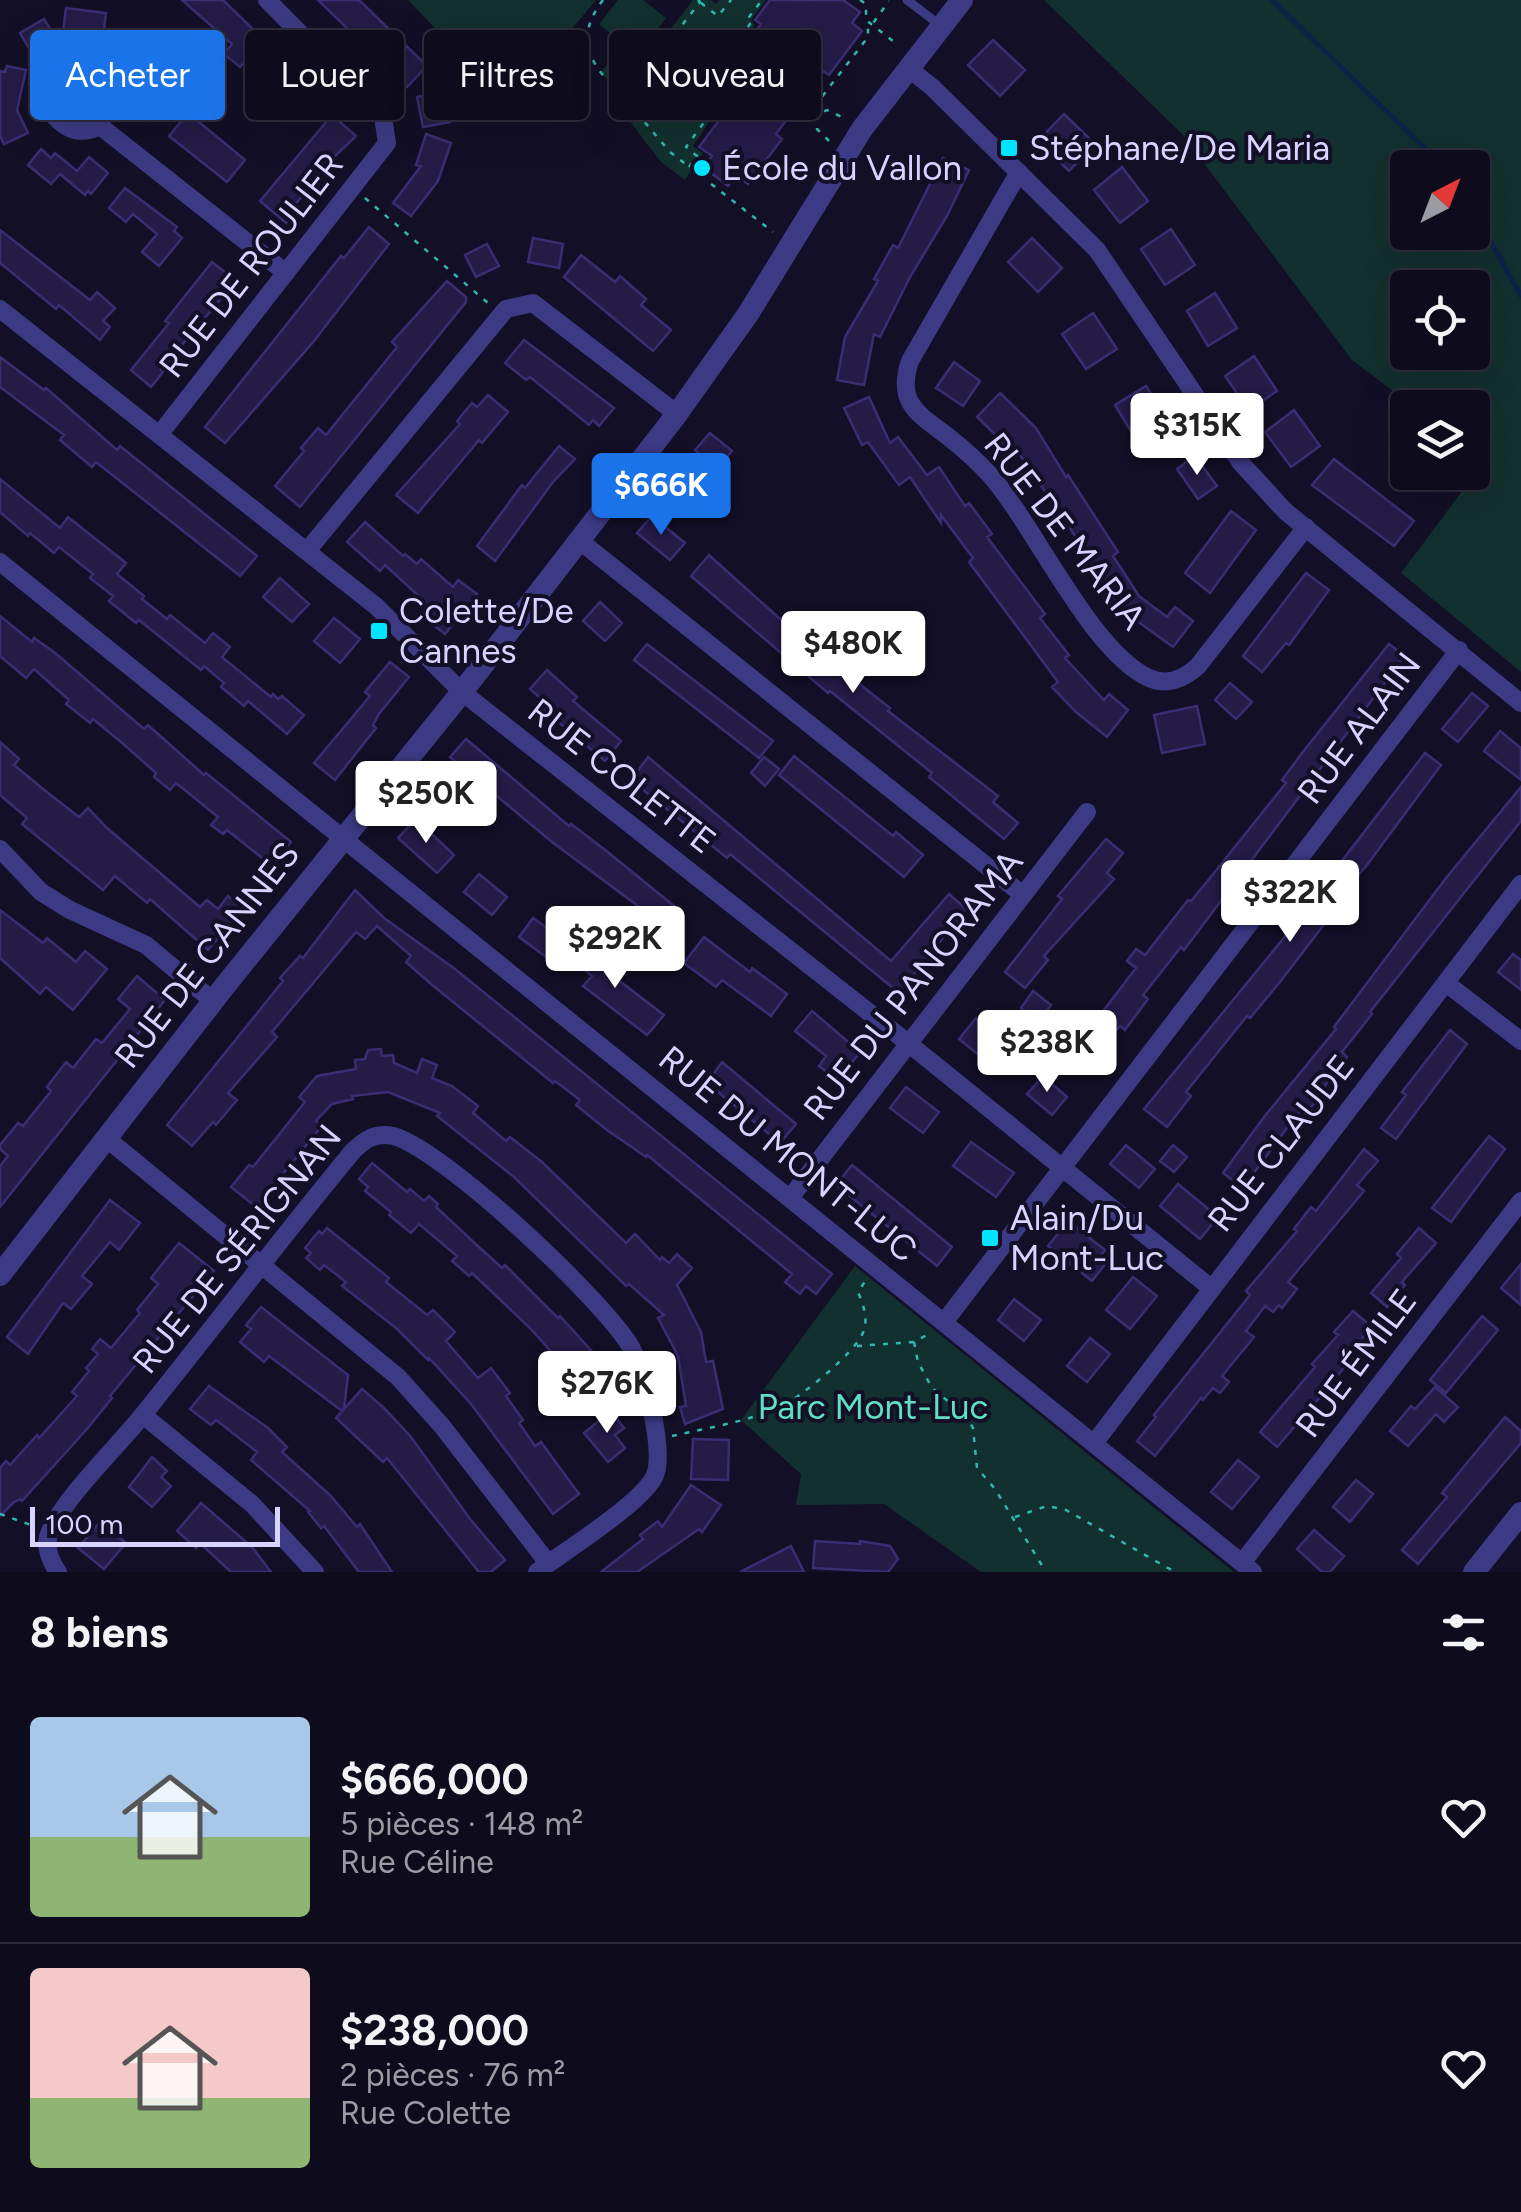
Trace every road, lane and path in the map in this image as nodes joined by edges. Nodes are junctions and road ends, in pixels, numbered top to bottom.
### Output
1 (268, 0) edge
2 (604, 0) edge
3 (730, 0) edge
4 (762, 0) edge
5 (860, 0) edge
6 (907, 0) edge
7 (699, 1) edge
8 (890, 1) edge
9 (949, 9) edge
10 (872, 25) junction
11 (677, 30) edge
12 (896, 43) dead end
13 (908, 68) junction
14 (609, 82) edge
15 (821, 98) edge
16 (821, 112) edge
17 (642, 120) edge
18 (817, 120) edge
19 (100, 126) dead end
20 (862, 130) junction
21 (846, 154) junction
22 (689, 167) junction
23 (1018, 172) junction
24 (352, 188) junction
25 (790, 245) junction
26 (286, 273) junction
27 (0, 309) edge
28 (502, 314) junction
29 (676, 414) junction
30 (159, 434) junction
31 (1306, 527) junction
32 (580, 542) junction
33 (307, 552) junction
34 (0, 562) edge
35 (1459, 650) junction
36 (462, 692) junction
37 (1521, 702) edge
38 (1087, 812) dead end
39 (344, 839) junction
40 (0, 850) edge
41 (1521, 884) edge
42 (1024, 895) junction
43 (1446, 982) junction
44 (213, 1001) junction
45 (1521, 1041) edge
46 (908, 1043) junction
47 (106, 1138) junction
48 (1064, 1170) junction
49 (790, 1198) junction
50 (1521, 1201) edge
51 (260, 1263) junction
52 (876, 1266) junction
53 (0, 1274) edge
54 (1210, 1288) junction
55 (945, 1321) junction
56 (914, 1342) junction
57 (855, 1347) junction
58 (143, 1415) junction
59 (656, 1440) junction
60 (1095, 1442) junction
61 (1521, 1513) edge
62 (0, 1514) edge
63 (1014, 1518) junction
64 (49, 1532) junction
65 (542, 1568) edge
66 (1248, 1568) edge
67 (58, 1572) edge
68 (315, 1572) edge
69 (1046, 1572) edge
70 (1175, 1572) edge
71 (1474, 1572) edge

1 - 24 street, RUE DE ROULIER
2 - 14 path
3 - 7 path
4 - 22 path
5 - 10 path
6 - 9 lane
7 - 11 path
8 - 10 path
9 - 13 street, RUE DE CANNES
10 - 12 path
10 - 15 path
13 - 20 street, RUE DE CANNES
13 - 23 street
16 - 20 path
17 - 22 path
18 - 21 path
19 - 26 street
20 - 21 street, RUE DE CANNES
21 - 25 street, RUE DE CANNES
22 - 25 path
23 - 31 street
23 - 31 street, RUE DE MARIA
24 - 26 street, RUE DE ROULIER
24 - 28 path
25 - 29 street, RUE DE CANNES
26 - 30 street, RUE DE ROULIER
27 - 30 street, RUE COLETTE
28 - 29 street
28 - 33 street
29 - 32 street, RUE DE CANNES
30 - 33 street, RUE COLETTE
31 - 35 street
32 - 36 street, RUE DE CANNES
32 - 42 street
33 - 36 street, RUE COLETTE
34 - 39 street, RUE DU MONT-LUC
35 - 37 street
35 - 48 street, RUE ALAIN
36 - 39 street, RUE DE CANNES
36 - 46 street, RUE COLETTE
38 - 42 street, RUE DU PANORAMA
39 - 44 street, RUE DE CANNES
39 - 49 street, RUE DU MONT-LUC
40 - 44 street
41 - 43 street, RUE CLAUDE
42 - 46 street, RUE DU PANORAMA
43 - 45 street
43 - 54 street, RUE CLAUDE
44 - 47 street, RUE DE CANNES
46 - 48 street, RUE COLETTE
46 - 49 street, RUE DU PANORAMA
47 - 51 street
47 - 53 street, RUE DE CANNES
48 - 54 street, RUE COLETTE
48 - 55 street, RUE ALAIN
49 - 52 street, RUE DU MONT-LUC
50 - 66 street, RUE ÉMILE
51 - 58 street, RUE DE SÉRIGNAN
51 - 59 street, RUE DE SÉRIGNAN
51 - 65 street
52 - 55 street, RUE DU MONT-LUC
52 - 57 path
54 - 60 street, RUE CLAUDE
55 - 56 path
55 - 60 street, RUE DU MONT-LUC
56 - 57 path
56 - 63 path
57 - 59 path
58 - 64 street, RUE DE SÉRIGNAN
58 - 68 street
59 - 65 street, RUE DE SÉRIGNAN
60 - 66 street, RUE DU MONT-LUC
61 - 71 street
62 - 64 path
63 - 69 path
63 - 70 path
64 - 67 street

